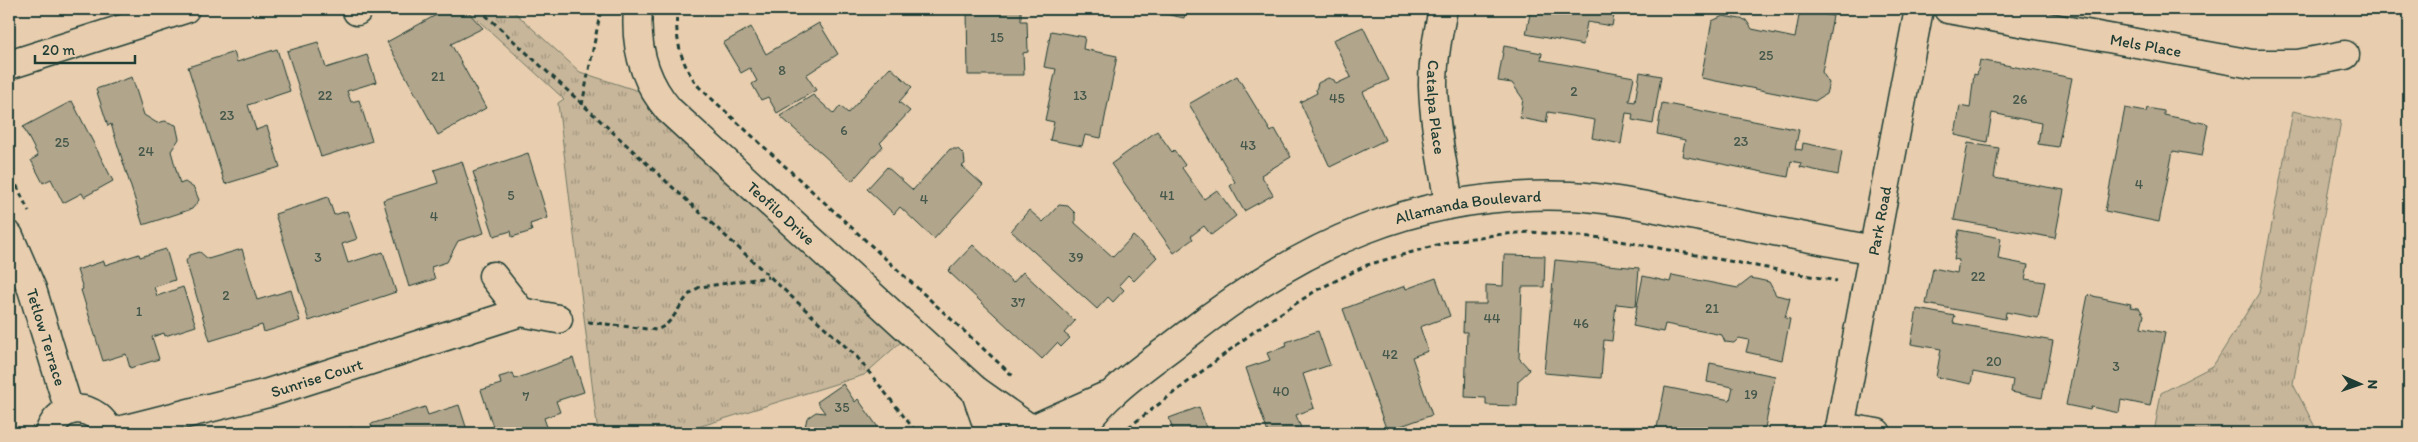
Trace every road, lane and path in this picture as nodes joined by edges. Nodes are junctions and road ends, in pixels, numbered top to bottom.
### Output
1 (185, 9) edge
2 (479, 9) edge
3 (601, 9) edge
4 (638, 9) edge
5 (676, 9) edge
6 (1443, 9) edge
7 (1919, 9) edge
8 (1948, 9) edge
9 (2345, 55) dead end
10 (9, 65) edge
11 (582, 105) junction
12 (1449, 204) junction
13 (9, 236) edge
14 (1873, 250) junction
15 (493, 276) dead end
16 (769, 277) junction
17 (1840, 281) dead end
18 (521, 312) junction
19 (558, 319) joint
20 (1016, 378) dead end
21 (975, 390) junction
22 (1111, 394) junction
23 (69, 410) junction
24 (1027, 430) edge
25 (1840, 430) edge
26 (49, 433) edge
27 (110, 433) edge
28 (917, 433) edge
29 (990, 433) edge
30 (1077, 433) edge
31 (1121, 433) edge
32 (1877, 433) edge

1 - 10 street
2 - 11 path
3 - 11 path
4 - 21 street, Teofilo Drive
5 - 20 path
6 - 12 street, Catalpa Place
7 - 14 street, Park Road
8 - 9 street, Mels Place
11 - 16 path
12 - 14 street, Allamanda Boulevard
12 - 22 street, Allamanda Boulevard
13 - 23 street, Tetlow Terrace
14 - 25 street, Park Road
15 - 18 street
16 - 19 path
16 - 28 path
17 - 31 path
18 - 19 street, Sunrise Court
18 - 27 street, Sunrise Court
21 - 24 street, Teofilo Drive
21 - 29 street, Teofilo Drive
22 - 24 street, Allamanda Boulevard
22 - 30 street, Allamanda Boulevard
23 - 26 street
23 - 27 street
25 - 32 street

